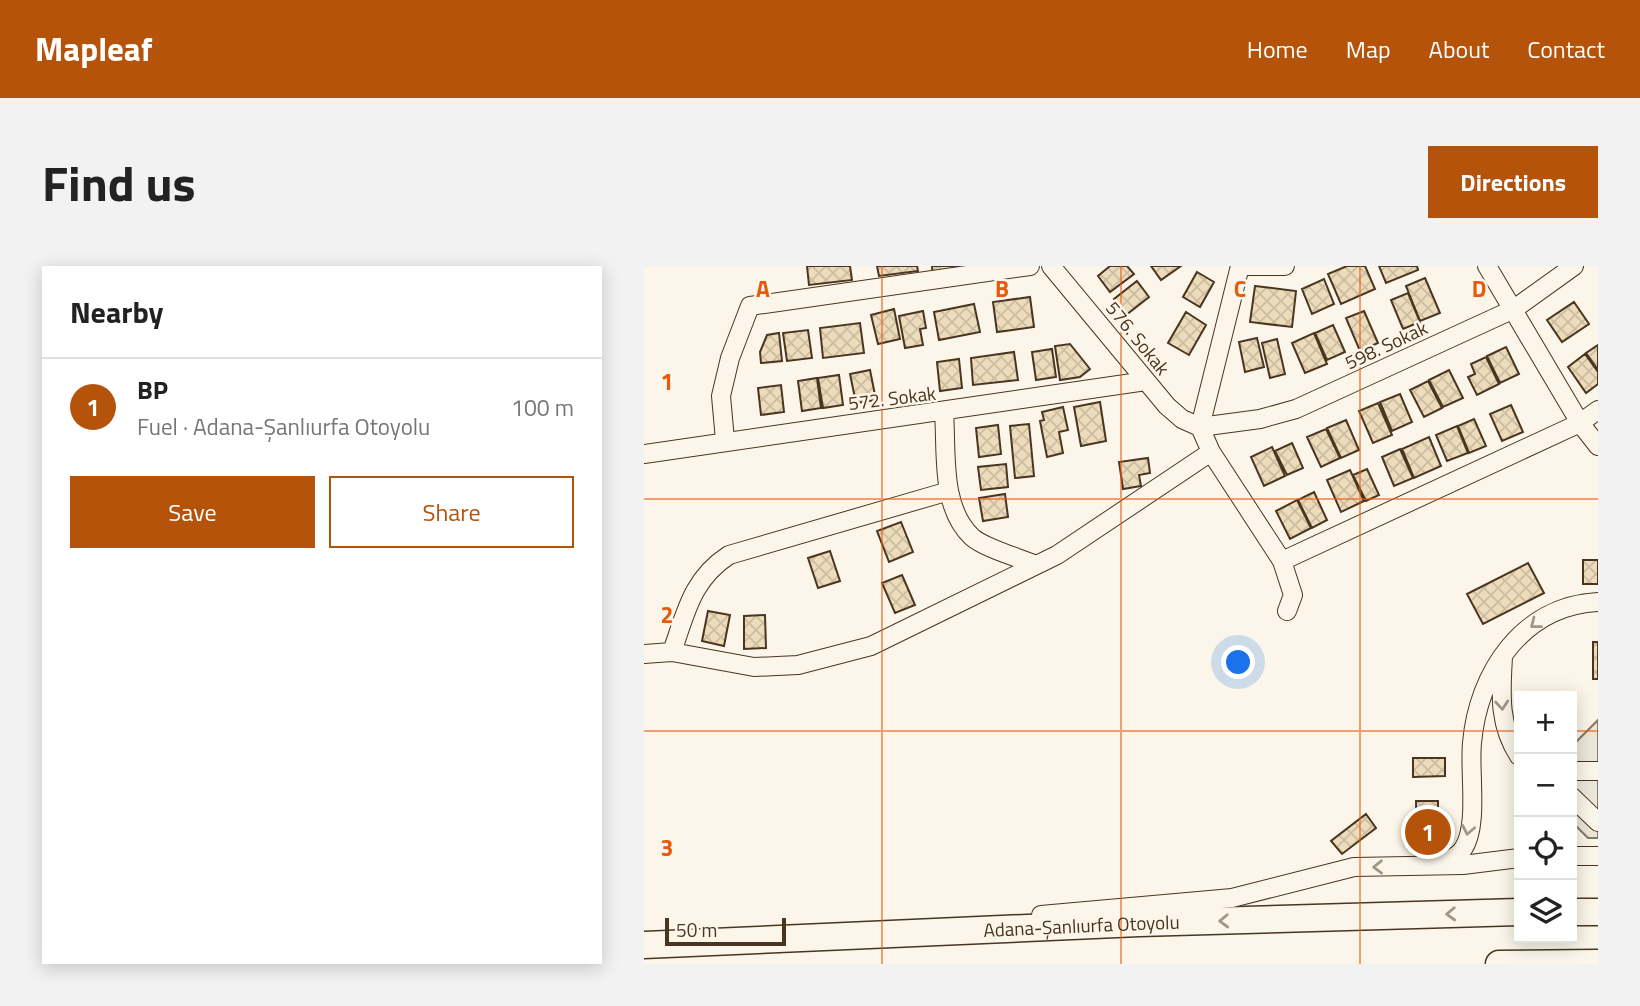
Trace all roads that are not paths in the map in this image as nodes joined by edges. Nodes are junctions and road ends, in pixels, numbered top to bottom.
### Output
1 (1030, 266) edge
2 (1051, 266) edge
3 (1243, 266) edge
4 (1284, 266) edge
5 (1487, 266) edge
6 (1574, 266) edge
7 (1514, 310) junction
8 (1146, 382) junction
9 (1598, 410) edge
10 (944, 413) junction
11 (1580, 423) junction
12 (1200, 427) junction
13 (726, 440) junction
14 (1598, 446) edge
15 (1211, 452) junction
16 (644, 454) edge
17 (949, 492) junction
18 (1282, 561) junction
19 (1036, 565) junction
20 (1598, 602) edge
21 (1287, 611) dead end
22 (1503, 650) junction
23 (672, 652) junction
24 (644, 654) edge
25 (1518, 754) edge
26 (1577, 771) edge
27 (1598, 771) edge
28 (1577, 802) edge
29 (1598, 822) edge
30 (1577, 856) edge
31 (1598, 856) edge
32 (1514, 858) edge
33 (1440, 865) junction
34 (1514, 912) edge
35 (1577, 912) edge
36 (1598, 912) edge
37 (794, 937) junction
38 (644, 945) edge
39 (1598, 963) edge
40 (1499, 964) edge

1 - 13 street
2 - 8 street, 576. Sokak
3 - 4 street
3 - 12 street
5 - 7 street
6 - 7 street, 598. Sokak
7 - 11 street
7 - 12 street, 598. Sokak
8 - 10 street, 572. Sokak
8 - 12 street, 576. Sokak
9 - 11 street
10 - 13 street, 572. Sokak
10 - 17 street
11 - 14 street
11 - 18 street
12 - 15 street
13 - 16 street, 572. Sokak
15 - 18 street
15 - 19 street
17 - 19 street
17 - 23 street
18 - 21 street
19 - 23 street
20 -> 22 street
22 -> 25 street
22 -> 33 street
23 - 24 street
26 - 27 street
28 - 29 street
30 - 31 street
32 - 33 street
33 -> 37 street
34 -> 37 highway, Adana-Şanlıurfa Otoyolu
35 - 36 highway
37 - 38 highway, Adana-Şanlıurfa Otoyolu
39 - 40 highway

